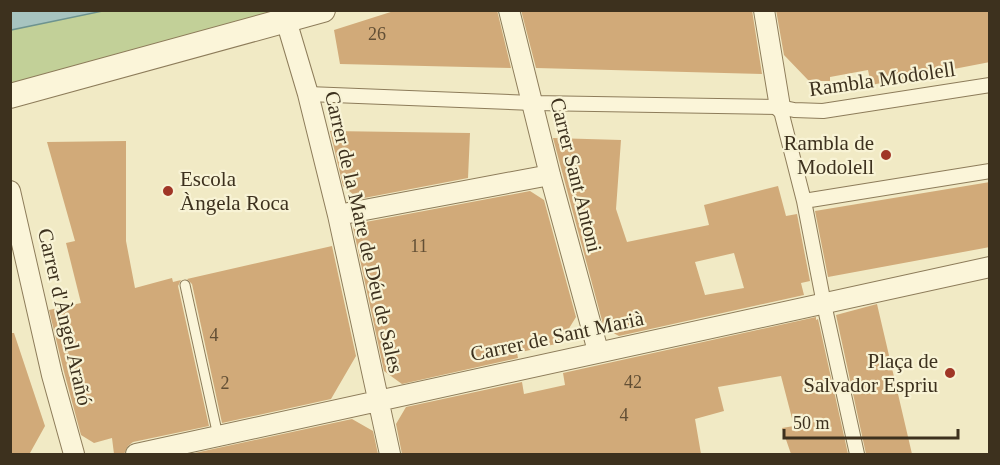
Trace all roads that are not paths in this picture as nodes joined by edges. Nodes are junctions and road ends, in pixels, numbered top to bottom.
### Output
1 (323, 10) edge
2 (509, 10) edge
3 (764, 10) edge
4 (285, 16) edge
5 (990, 85) edge
6 (309, 94) junction
7 (10, 96) edge
8 (533, 103) junction
9 (780, 107) junction
10 (990, 171) edge
11 (550, 175) junction
12 (10, 191) edge
13 (804, 201) junction
14 (338, 215) junction
15 (990, 267) edge
16 (20, 271) edge
17 (185, 285) dead end
18 (824, 304) junction
19 (598, 351) junction
20 (378, 401) junction
21 (218, 436) junction
22 (74, 454) edge
23 (136, 454) edge
24 (390, 454) edge
25 (857, 454) edge

1 - 4 street
2 - 8 street, Carrer Sant Antoni
3 - 9 street
4 - 6 street, Carrer de la Mare de Déu de Sales
4 - 7 street
5 - 9 street, Rambla Modolell
6 - 8 street, Rambla Modolell
6 - 14 street, Carrer de la Mare de Déu de Sales
8 - 9 street, Rambla Modolell
8 - 11 street, Carrer Sant Antoni
9 - 13 street
10 - 13 street
11 - 14 street
11 - 19 street, Carrer Sant Antoni
12 - 16 street, Carrer d'Àngel Arañó
13 - 18 street
14 - 20 street, Carrer de la Mare de Déu de Sales
15 - 18 street, Carrer de Sant Marià
16 - 22 street, Carrer d'Àngel Arañó
17 - 21 lane
18 - 19 street, Carrer de Sant Marià
18 - 25 street
19 - 20 street, Carrer de Sant Marià
20 - 21 street, Carrer de Sant Marià
20 - 24 street, Carrer de la Mare de Déu de Sales
21 - 23 street, Carrer de Sant Marià

